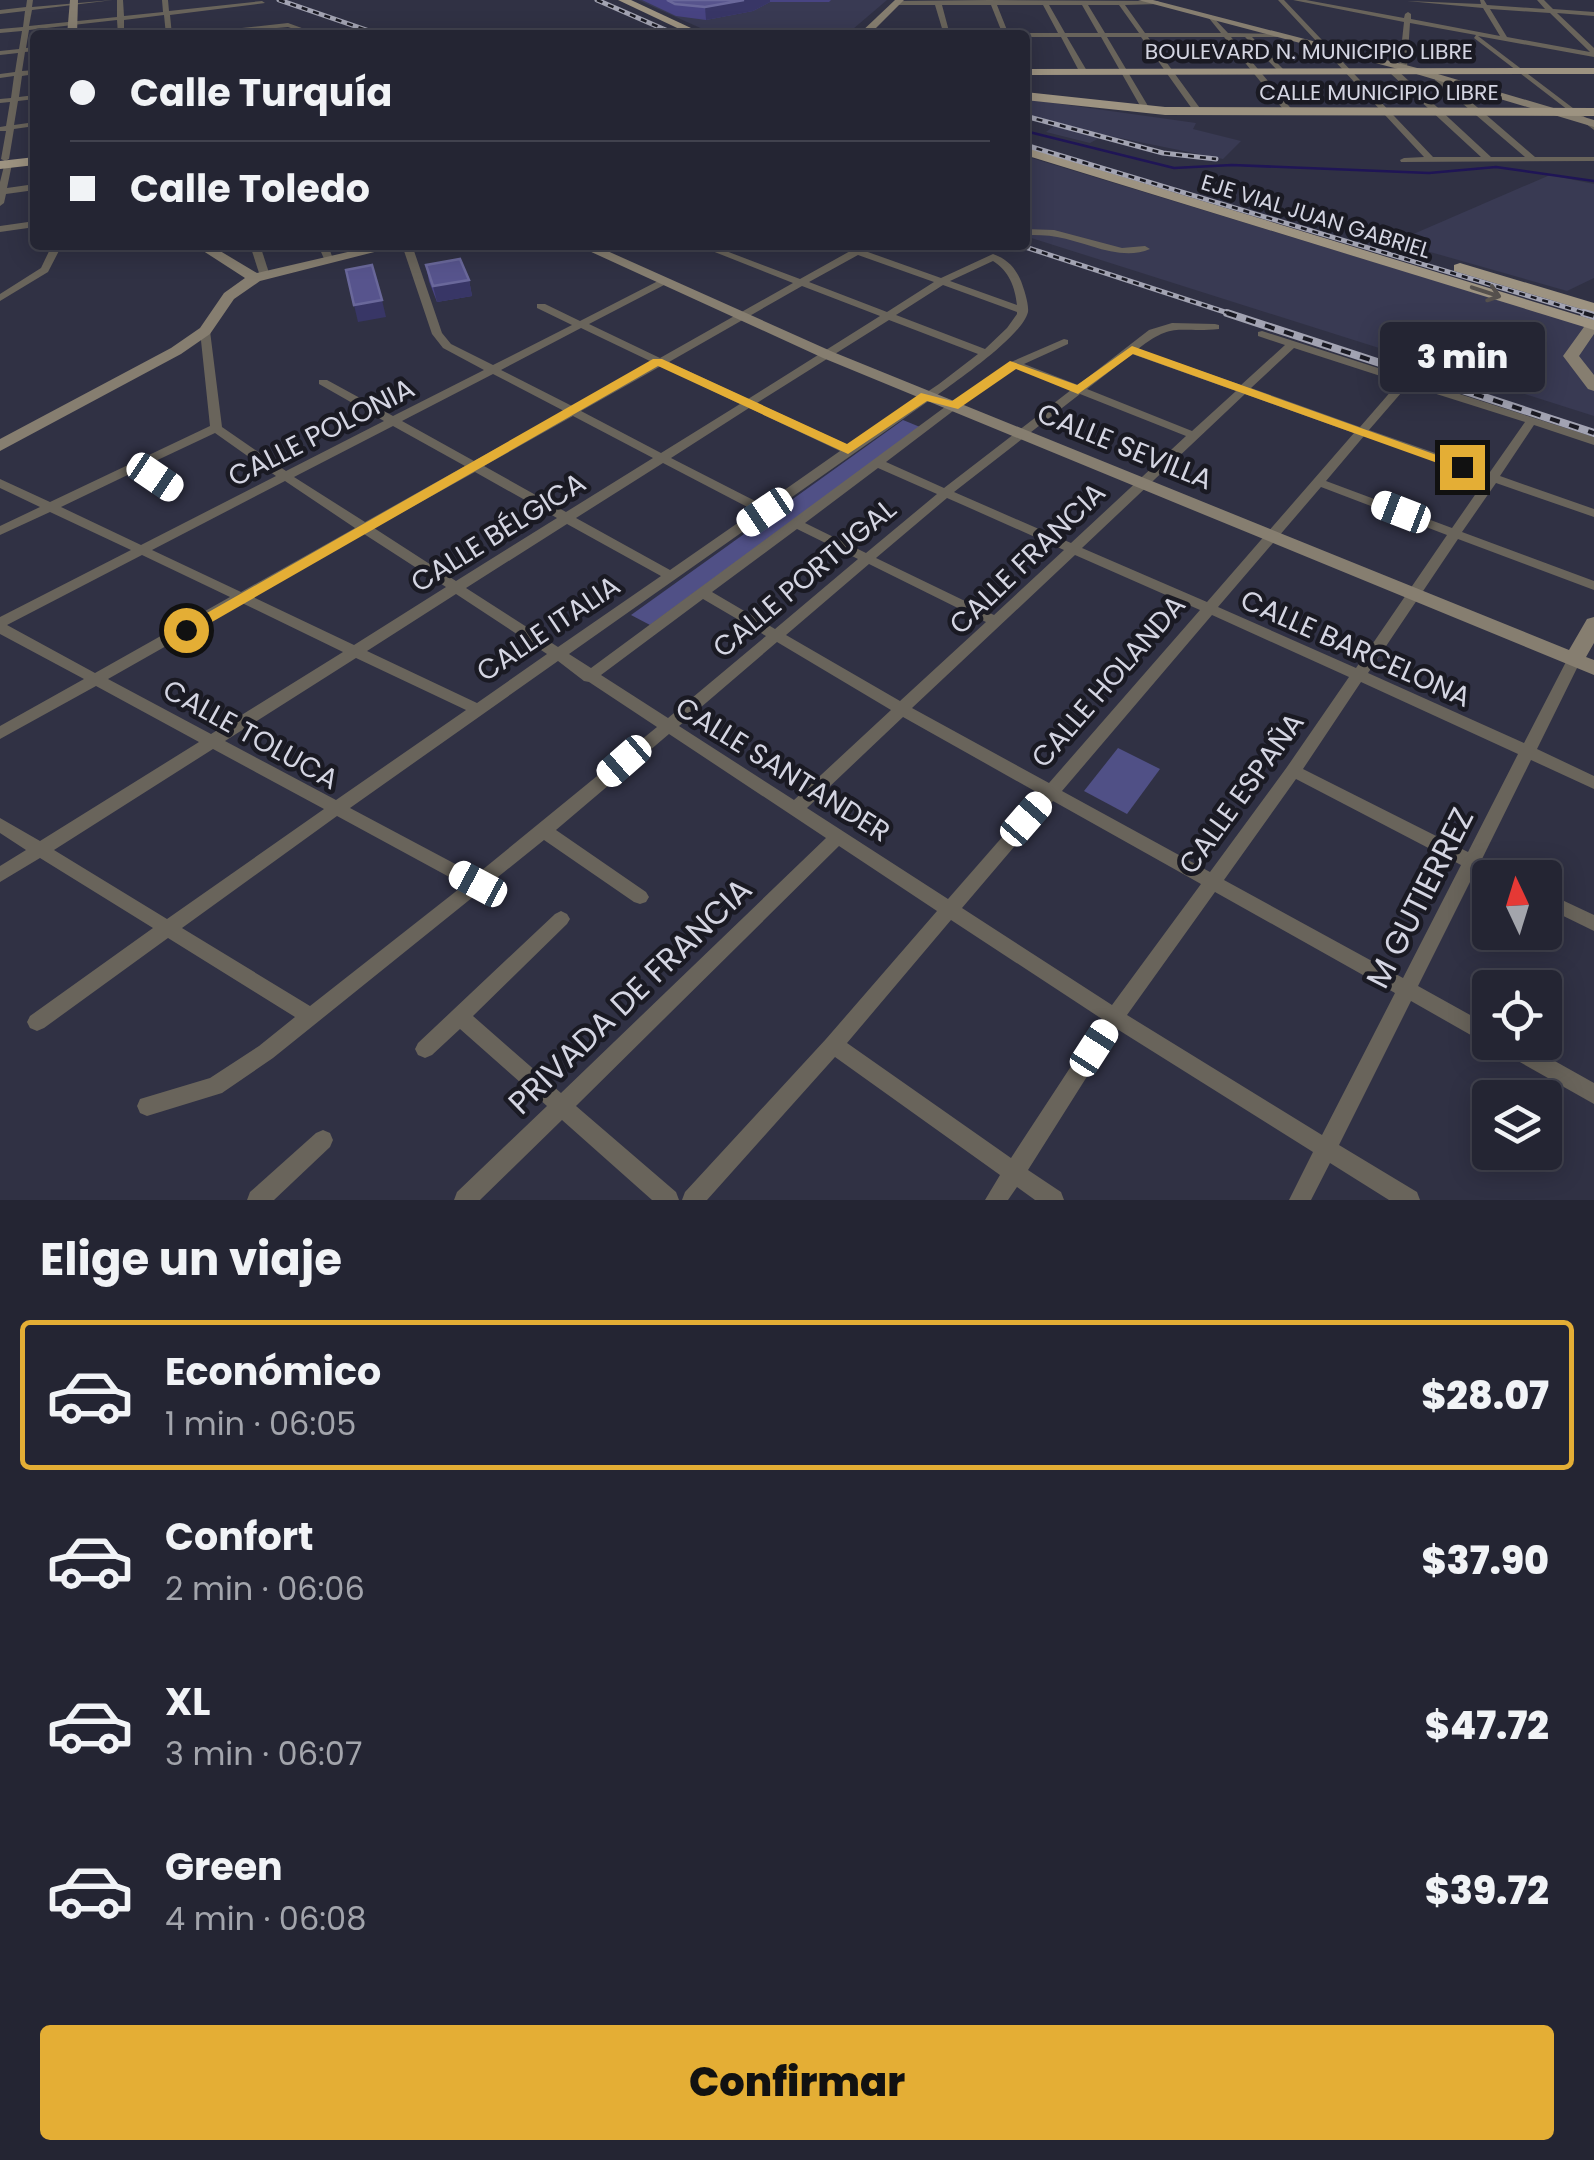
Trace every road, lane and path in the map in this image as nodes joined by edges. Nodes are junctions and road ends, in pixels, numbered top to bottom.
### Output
1 (110, 0) edge
2 (120, 0) edge
3 (164, 0) edge
4 (603, 0) edge
5 (611, 0) edge
6 (623, 0) edge
7 (1142, 0) edge
8 (1281, 0) edge
9 (1296, 0) edge
10 (1362, 0) edge
11 (1410, 0) edge
12 (1540, 0) edge
13 (74, 2) edge
14 (898, 2) edge
15 (992, 2) edge
16 (1044, 2) edge
17 (1120, 2) edge
18 (938, 3) junction
19 (1084, 3) junction
20 (1158, 3) junction
21 (1483, 3) edge
22 (30, 4) edge
23 (210, 4) edge
24 (1552, 11) junction
25 (0, 12) edge
26 (166, 13) junction
27 (1376, 14) junction
28 (1594, 14) edge
29 (1211, 17) junction
30 (121, 18) junction
31 (213, 20) dead end
32 (259, 20) dead end
33 (1407, 20) junction
34 (26, 28) junction
35 (72, 29) edge
36 (120, 30) edge
37 (168, 30) edge
38 (237, 30) edge
39 (305, 30) edge
40 (665, 30) edge
41 (674, 30) edge
42 (690, 30) edge
43 (870, 30) edge
44 (946, 30) edge
45 (1004, 30) edge
46 (0, 31) edge
47 (1469, 33) junction
48 (1030, 35) edge
49 (1061, 35) junction
50 (1104, 35) junction
51 (1143, 35) junction
52 (1225, 35) junction
53 (1246, 35) junction
54 (1277, 35) junction
55 (1404, 37) junction
56 (1504, 39) junction
57 (1327, 48) junction
58 (30, 49) edge
59 (22, 50) junction
60 (0, 53) edge
61 (1592, 56) edge
62 (1390, 68) junction
63 (1519, 70) junction
64 (1030, 71) edge
65 (1030, 71) edge
66 (1080, 71) junction
67 (1125, 71) junction
68 (1168, 71) junction
69 (1254, 71) junction
70 (1280, 71) junction
71 (1344, 71) junction
72 (1417, 71) junction
73 (1594, 71) edge
74 (30, 73) edge
75 (19, 74) junction
76 (0, 76) edge
77 (1438, 78) junction
78 (1030, 96) edge
79 (1030, 96) edge
80 (30, 98) edge
81 (15, 100) junction
82 (0, 102) edge
83 (1147, 110) junction
84 (1198, 112) junction
85 (1290, 112) junction
86 (1384, 112) junction
87 (1436, 112) junction
88 (1478, 112) junction
89 (1555, 112) junction
90 (1589, 119) edge
91 (30, 125) edge
92 (4, 128) edge
93 (1030, 140) edge
94 (1030, 153) edge
95 (30, 158) edge
96 (1594, 159) edge
97 (1404, 160) dead end
98 (1431, 160) junction
99 (1489, 160) junction
100 (1534, 160) junction
101 (3, 162) edge
102 (30, 188) edge
103 (1, 196) edge
104 (30, 225) edge
105 (0, 229) edge
106 (1030, 232) edge
107 (1145, 249) dead end
108 (55, 250) edge
109 (209, 250) edge
110 (256, 250) edge
111 (409, 250) edge
112 (715, 250) edge
113 (858, 250) edge
114 (867, 250) edge
115 (613, 251) edge
116 (326, 252) edge
117 (260, 277) junction
118 (663, 282) junction
119 (800, 282) junction
120 (941, 282) junction
121 (0, 295) edge
122 (541, 306) dead end
123 (1594, 308) edge
124 (1022, 311) junction
125 (888, 316) junction
126 (738, 317) junction
127 (1594, 324) edge
128 (582, 326) junction
129 (1215, 326) dead end
130 (205, 331) junction
131 (1262, 334) dead end
132 (1064, 342) dead end
133 (1293, 343) junction
134 (1132, 350) junction
135 (983, 352) junction
136 (828, 355) junction
137 (657, 362) junction
138 (1014, 364) junction
139 (492, 372) junction
140 (1406, 380) junction
141 (323, 382) dead end
142 (1594, 386) edge
143 (1243, 389) junction
144 (1078, 390) junction
145 (926, 396) junction
146 (748, 403) junction
147 (953, 406) junction
148 (571, 412) junction
149 (1532, 420) junction
150 (394, 422) junction
151 (216, 428) junction
152 (1363, 432) junction
153 (1023, 434) junction
154 (1192, 434) junction
155 (1594, 441) edge
156 (0, 446) edge
157 (848, 450) junction
158 (663, 456) junction
159 (878, 463) junction
160 (137, 464) junction
161 (474, 468) junction
162 (284, 478) junction
163 (1496, 479) junction
164 (0, 483) edge
165 (1142, 483) junction
166 (1321, 483) junction
167 (174, 490) dead end
168 (945, 493) junction
169 (48, 506) junction
170 (765, 512) junction
171 (1594, 513) edge
172 (566, 519) junction
173 (797, 524) junction
174 (0, 531) edge
175 (362, 531) junction
176 (1458, 534) junction
177 (1274, 538) junction
178 (1070, 549) junction
179 (144, 550) junction
180 (864, 559) junction
181 (671, 576) junction
182 (1594, 586) edge
183 (454, 589) junction
184 (705, 594) junction
185 (1416, 595) junction
186 (244, 598) junction
187 (1205, 610) junction
188 (997, 622) junction
189 (1594, 624) edge
190 (0, 625) edge
191 (773, 637) junction
192 (357, 650) junction
193 (557, 657) junction
194 (1584, 664) edge
195 (1358, 674) junction
196 (98, 678) junction
197 (588, 678) junction
198 (477, 710) junction
199 (904, 710) junction
200 (664, 727) junction
201 (0, 733) edge
202 (213, 740) junction
203 (1526, 751) junction
204 (1293, 771) junction
205 (1594, 783) edge
206 (1050, 790) junction
207 (336, 809) junction
208 (796, 809) junction
209 (0, 826) edge
210 (544, 831) junction
211 (838, 837) junction
212 (38, 851) junction
213 (1474, 860) edge
214 (1472, 862) edge
215 (1472, 865) edge
216 (0, 876) edge
217 (1212, 880) junction
218 (478, 884) junction
219 (640, 897) dead end
220 (950, 907) junction
221 (1562, 908) edge
222 (561, 919) dead end
223 (1594, 924) edge
224 (166, 928) junction
225 (1406, 989) junction
226 (308, 1015) junction
227 (459, 1016) junction
228 (1114, 1017) junction
229 (37, 1022) dead end
230 (1472, 1026) edge
231 (833, 1045) junction
232 (425, 1049) dead end
233 (1534, 1060) edge
234 (1594, 1094) edge
235 (562, 1102) junction
236 (147, 1106) dead end
237 (324, 1140) dead end
238 (1328, 1148) junction
239 (1016, 1172) junction
240 (258, 1200) edge
241 (465, 1200) edge
242 (668, 1200) edge
243 (693, 1200) edge
244 (996, 1200) edge
245 (1053, 1200) edge
246 (1300, 1200) edge
247 (1408, 1200) edge

1 - 13 street
2 - 30 street
3 - 26 street
4 - 40 main road
5 - 41 main road
6 - 42 main road
7 - 20 main road
8 - 57 street
9 - 27 street
10 - 27 street
11 - 21 street
11 - 33 street
12 - 24 street
13 - 22 street
13 - 35 main road
14 - 18 street
14 - 43 main road
15 - 16 street
15 - 18 street
15 - 45 street
16 - 19 street
16 - 49 street
17 - 19 street
17 - 20 street
17 - 51 street
18 - 44 street
19 - 50 street
20 - 29 main road
21 - 24 street
21 - 56 street
22 - 25 street
22 - 34 street
23 - 26 street
23 - 31 street
23 - 32 street
24 - 28 street
24 - 61 street
26 - 30 street
26 - 37 street
27 - 33 street
27 - 55 street
29 - 52 street
29 - 54 main road
30 - 35 street
30 - 36 street
33 - 47 street
33 - 55 street
34 - 35 street
34 - 46 street
34 - 59 street
38 - 39 street
47 - 56 street
47 - 63 street
48 - 49 street
49 - 50 street
49 - 66 street
50 - 51 street
50 - 67 street
51 - 52 street
51 - 68 street
52 - 53 street
52 - 69 street
53 - 54 street
53 - 70 street
54 - 57 main road
55 - 62 street
56 - 61 street
57 - 62 main road
57 - 71 street
58 - 59 street
59 - 60 street
59 - 75 street
62 - 71 main road, BOULEVARD N. MUNICIPIO LIBRE
62 - 72 main road, BOULEVARD N. MUNICIPIO LIBRE
62 - 87 street
63 - 72 main road, BOULEVARD N. MUNICIPIO LIBRE
63 - 73 main road, BOULEVARD N. MUNICIPIO LIBRE
63 - 90 street
64 - 66 main road
65 - 66 main road, BOULEVARD N. MUNICIPIO LIBRE
66 - 67 main road, BOULEVARD N. MUNICIPIO LIBRE
67 - 68 main road, BOULEVARD N. MUNICIPIO LIBRE
67 - 83 street
68 - 69 main road, BOULEVARD N. MUNICIPIO LIBRE
68 - 84 street
69 - 70 main road, BOULEVARD N. MUNICIPIO LIBRE
69 - 85 street
70 - 71 main road, BOULEVARD N. MUNICIPIO LIBRE
71 - 86 street
72 - 77 main road
74 - 75 street
75 - 76 street
75 - 81 street
77 - 88 street
77 - 89 main road
78 - 83 main road
79 - 83 main road
80 - 81 street
81 - 82 street
81 - 92 street
83 - 84 main road, CALLE MUNICIPIO LIBRE
84 - 85 main road, CALLE MUNICIPIO LIBRE
85 - 86 main road, CALLE MUNICIPIO LIBRE
86 - 87 main road, CALLE MUNICIPIO LIBRE
86 - 98 street
87 - 88 main road, CALLE MUNICIPIO LIBRE
87 - 99 street
88 - 89 main road, CALLE MUNICIPIO LIBRE
88 - 100 street
89 - 90 main road, CALLE MUNICIPIO LIBRE
91 - 92 street
92 - 101 street
93 - 123 main road, EJE VIAL JUAN GABRIEL
94 -> 127 main road, EJE VIAL JUAN GABRIEL
95 - 101 main road
96 - 100 street
97 - 98 street
98 - 99 street
99 - 100 street
101 - 103 street
102 - 103 street
104 - 105 street
106 - 107 street
108 - 121 street
109 - 117 main road
110 - 117 street
111 - 139 street
112 - 119 street
113 - 119 street
114 - 120 street
115 - 118 main road, CALLE SEVILLA
116 - 117 main road
117 - 130 main road
118 - 126 main road, CALLE SEVILLA
118 - 128 street, CALLE POLONIA
119 - 125 street
119 - 126 street
120 - 124 street
120 - 124 street, CALLE BÉLGICA
120 - 125 street, CALLE BÉLGICA
122 - 128 street
124 - 135 street, CALLE ITALIA
125 - 135 street
125 - 136 street, CALLE BÉLGICA
126 - 136 main road, CALLE SEVILLA
126 - 137 street
127 - 142 main road
128 - 137 street
128 - 139 street, CALLE POLONIA
129 - 134 street, CALLE PORTUGAL
130 - 151 street
130 - 156 main road
131 - 133 street
132 - 138 street
133 - 140 street
133 - 143 street, CALLE FRANCIA
134 - 143 street
134 - 144 street, CALLE PORTUGAL
135 - 145 street, CALLE ITALIA
136 - 145 main road, CALLE SEVILLA
136 - 146 street, CALLE BÉLGICA
137 - 146 street
137 - 148 street
138 - 144 street
138 - 147 street
139 - 148 street
139 - 150 street, CALLE POLONIA
140 - 149 street
140 - 152 street, CALLE HOLANDA
141 - 150 street
143 - 152 street
143 - 154 street, CALLE FRANCIA
144 - 153 street, CALLE PORTUGAL
144 - 154 street
145 - 147 main road, CALLE SEVILLA
145 - 157 street, CALLE ITALIA
146 - 157 street
146 - 158 street, CALLE BÉLGICA
147 - 153 main road, CALLE SEVILLA
147 - 159 street
148 - 158 street
148 - 161 street
149 - 155 street
149 - 163 street, CALLE ESPAÑA
150 - 161 street
150 - 162 street, CALLE POLONIA
151 - 160 street
151 - 162 street, CALLE SANTANDER
152 - 163 street
152 - 166 street, CALLE HOLANDA
153 - 165 main road, CALLE SEVILLA
153 - 168 street, CALLE PORTUGAL
154 - 165 street, CALLE FRANCIA
157 - 170 street, CALLE ITALIA
158 - 170 street
158 - 172 street, CALLE BÉLGICA
159 - 168 street, CALLE BARCELONA
159 - 173 street
160 - 167 street
160 - 169 street
161 - 172 street
161 - 175 street
162 - 175 street, CALLE SANTANDER
162 - 179 street, CALLE POLONIA
163 - 171 street
163 - 176 street, CALLE ESPAÑA
164 - 169 street
165 - 177 main road, CALLE SEVILLA
165 - 178 street, CALLE FRANCIA
166 - 176 street
166 - 177 street, CALLE HOLANDA
168 - 178 street, CALLE BARCELONA
168 - 180 street, CALLE PORTUGAL
169 - 174 street
169 - 179 street
170 - 181 street, CALLE ITALIA
172 - 181 street
172 - 183 street, CALLE BÉLGICA
173 - 180 street
173 - 184 street
175 - 183 street, CALLE SANTANDER
175 - 186 street
176 - 182 street
176 - 185 street, CALLE ESPAÑA
177 - 185 main road, CALLE SEVILLA
177 - 187 street, CALLE HOLANDA
178 - 187 street, CALLE BARCELONA
178 - 188 street, CALLE FRANCIA
179 - 186 street
179 - 190 street, CALLE POLONIA
180 - 188 street
180 - 191 street, CALLE PORTUGAL
181 - 193 street, CALLE ITALIA
183 - 192 street, CALLE BÉLGICA
183 - 193 street, CALLE SANTANDER
184 - 191 street
184 - 197 street
185 - 194 main road, CALLE SEVILLA
185 - 195 street, CALLE ESPAÑA
186 - 192 street
186 - 196 street
187 - 195 street, CALLE BARCELONA
187 - 206 street, CALLE HOLANDA
188 - 199 street, CALLE FRANCIA
189 - 194 main road, M GUTIERREZ
190 - 196 street, CALLE TOLUCA
191 - 199 street
191 - 200 street, CALLE PORTUGAL
192 - 198 street
192 - 202 street, CALLE BÉLGICA
193 - 197 street, CALLE SANTANDER
193 - 198 street, CALLE ITALIA
194 - 203 street, M GUTIERREZ
195 - 203 street, CALLE BARCELONA
195 - 204 street, CALLE ESPAÑA
196 - 201 street
196 - 202 street, CALLE TOLUCA
197 - 200 street, CALLE SANTANDER
198 - 207 street, CALLE ITALIA
199 - 206 street
199 - 208 street, CALLE FRANCIA
200 - 208 street, CALLE SANTANDER
200 - 210 street, CALLE PORTUGAL
202 - 207 street, CALLE TOLUCA
202 - 212 street, CALLE BÉLGICA
203 - 205 street, CALLE BARCELONA
203 - 213 street, M GUTIERREZ
204 - 214 street
204 - 217 street, CALLE ESPAÑA
206 - 217 street
206 - 220 street, CALLE HOLANDA
207 - 218 street, CALLE TOLUCA
207 - 224 street, CALLE ITALIA
208 - 211 street, CALLE SANTANDER
209 - 212 street
210 - 218 street, CALLE PORTUGAL
210 - 219 street
211 - 220 street, CALLE SANTANDER
211 - 235 street, PRIVADA DE FRANCIA
212 - 216 street, CALLE BÉLGICA
212 - 224 street
215 - 225 street, M GUTIERREZ
217 - 225 street
217 - 228 street, CALLE ESPAÑA
218 - 226 street, CALLE PORTUGAL
220 - 228 street, CALLE SANTANDER
220 - 231 street, CALLE HOLANDA
221 - 223 street
222 - 227 street
224 - 226 street
224 - 229 street, CALLE ITALIA
225 - 230 street
225 - 238 street, M GUTIERREZ
226 - 236 street, CALLE PORTUGAL
227 - 232 street
227 - 235 street
228 - 238 street, CALLE SANTANDER
228 - 239 street, CALLE ESPAÑA
231 - 239 street
231 - 243 street, CALLE HOLANDA
233 - 234 street
235 - 241 street, PRIVADA DE FRANCIA
235 - 242 street
237 - 240 street
238 - 246 street, M GUTIERREZ
238 - 247 street, CALLE SANTANDER
239 - 244 street, CALLE ESPAÑA
239 - 245 street

